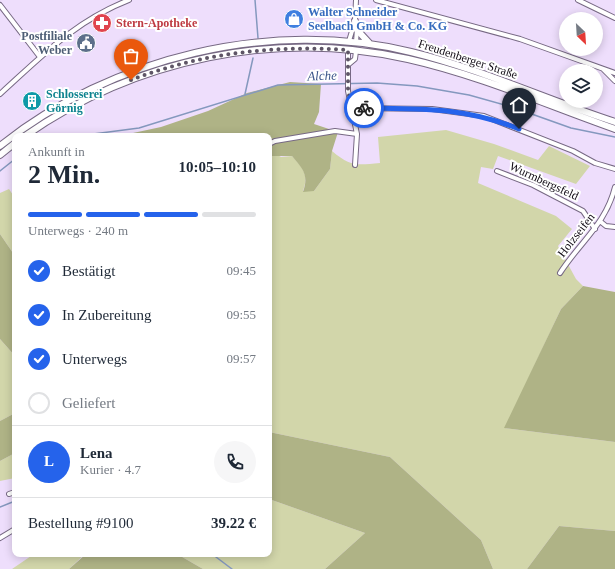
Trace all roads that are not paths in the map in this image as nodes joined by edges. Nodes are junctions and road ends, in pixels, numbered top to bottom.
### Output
1 (129, 0) edge
2 (356, 0) edge
3 (376, 0) edge
4 (578, 0) edge
5 (0, 5) edge
6 (6, 14) junction
7 (0, 17) edge
8 (615, 18) edge
9 (356, 24) junction
10 (349, 41) junction
11 (356, 42) junction
12 (370, 44) junction
13 (348, 50) junction
14 (356, 51) junction
15 (40, 58) junction
16 (349, 64) junction
17 (589, 64) edge
18 (603, 69) joint
19 (615, 73) edge
20 (615, 82) edge
21 (0, 94) edge
22 (352, 108) junction
23 (615, 122) edge
24 (615, 129) edge
25 (19, 133) edge
26 (30, 133) edge
27 (357, 134) junction
28 (12, 138) edge
29 (272, 142) edge
30 (12, 145) edge
31 (0, 146) edge
32 (0, 155) edge
33 (355, 165) dead end
34 (615, 170) edge
35 (497, 171) dead end
36 (615, 187) edge
37 (601, 222) junction
38 (615, 228) edge
39 (595, 229) junction
40 (560, 273) dead end
41 (12, 493) edge
42 (9, 494) dead end
43 (12, 531) edge
44 (0, 538) edge

1 - 15 street
2 - 9 street
3 - 17 street
4 - 8 street
5 - 6 street
6 - 7 street
6 - 15 street
9 - 10 street
9 - 11 street
9 - 12 main road
10 - 11 main road, Freudenberger Straße
10 - 13 main road
10 - 25 main road, Freudenberger Straße
11 - 12 main road, Freudenberger Straße
11 - 14 main road
12 - 23 main road, Freudenberger Straße
13 - 14 main road, Freudenberger Straße
13 - 16 street
13 - 26 main road, Freudenberger Straße
14 - 16 street
14 - 24 main road, Freudenberger Straße
15 - 21 street
16 - 22 street
18 - 19 street
18 - 20 street
22 - 27 street
22 - 34 street
27 - 29 street
27 - 33 street
28 - 31 main road, Freudenberger Straße
30 - 32 main road
35 - 39 street, Wurmbergsfeld
36 - 37 street, Holzseifen
37 - 38 street
37 - 39 street, Holzseifen
39 - 40 street, Holzseifen
41 - 42 street
43 - 44 street

